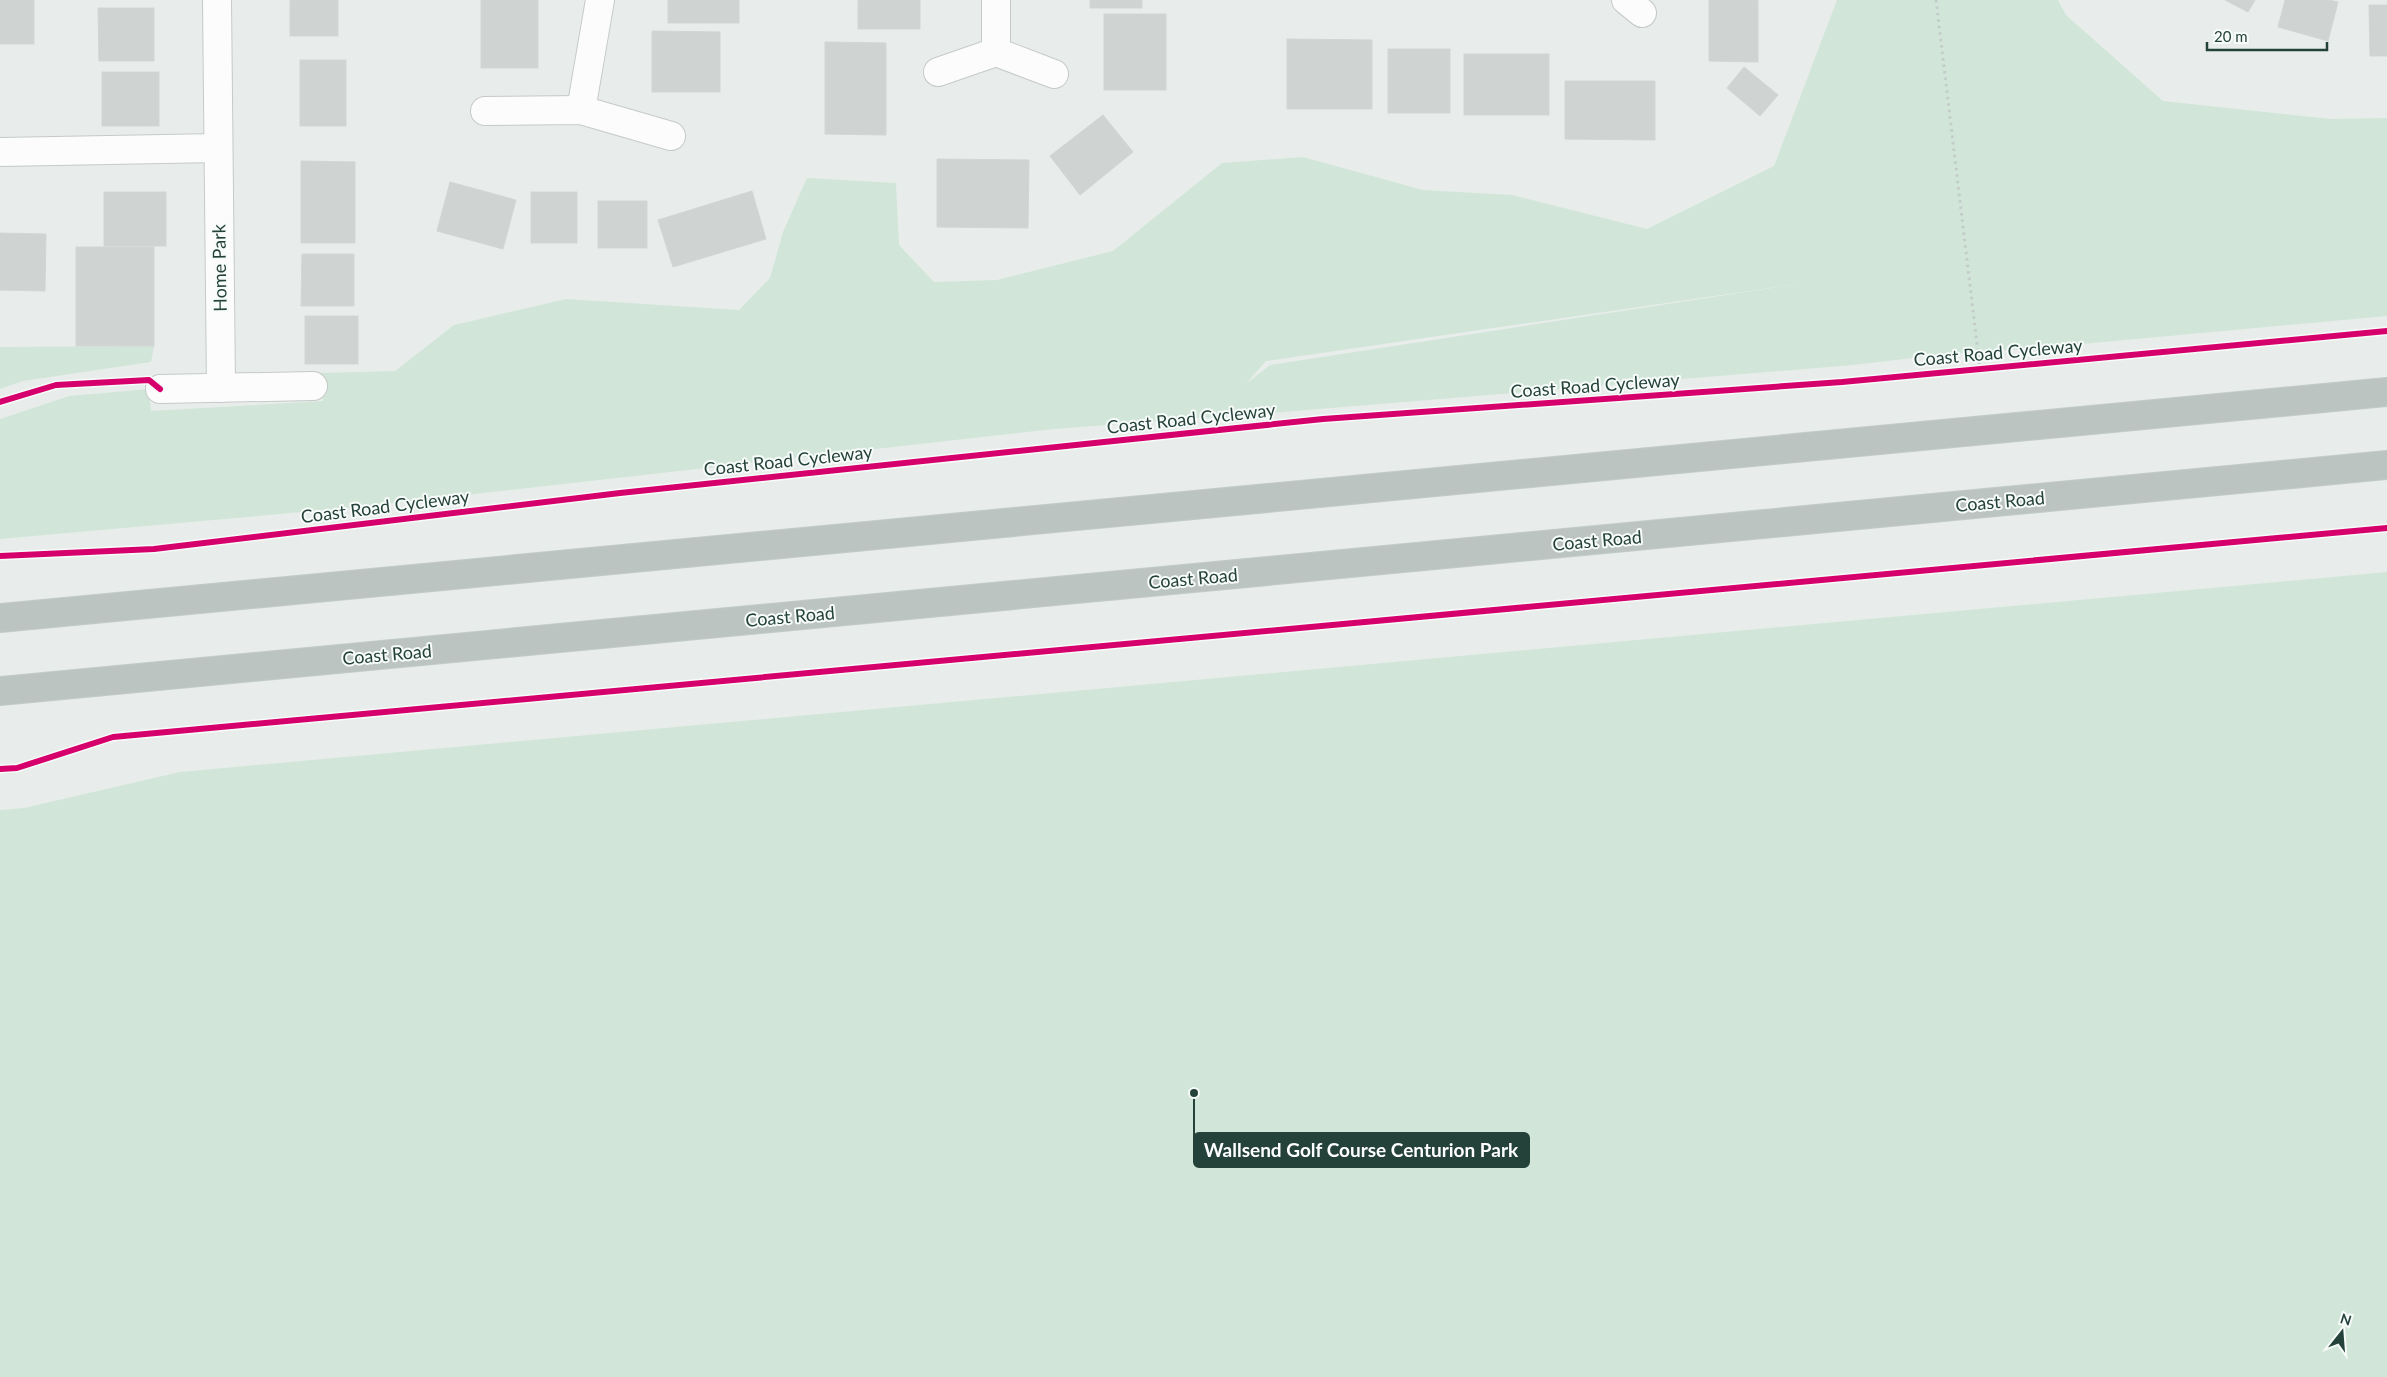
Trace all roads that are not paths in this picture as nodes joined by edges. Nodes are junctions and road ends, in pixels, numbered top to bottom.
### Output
1 (216, 0) edge
2 (600, 0) edge
3 (996, 0) edge
4 (996, 52) junction
5 (938, 72) dead end
6 (1054, 74) dead end
7 (581, 110) junction
8 (485, 111) dead end
9 (671, 136) dead end
10 (218, 148) junction
11 (0, 152) edge
12 (313, 386) dead end
13 (221, 388) junction
14 (160, 389) dead end
15 (2387, 392) edge
16 (2387, 465) edge
17 (0, 618) edge
18 (0, 691) edge

1 - 10 street, Home Park
2 - 7 street
3 - 4 street
4 - 5 street
4 - 6 street
7 - 8 street
7 - 9 street
10 - 11 street
10 - 13 street, Home Park
12 - 13 street
13 - 14 street
15 - 17 highway
16 - 18 highway, Coast Road

